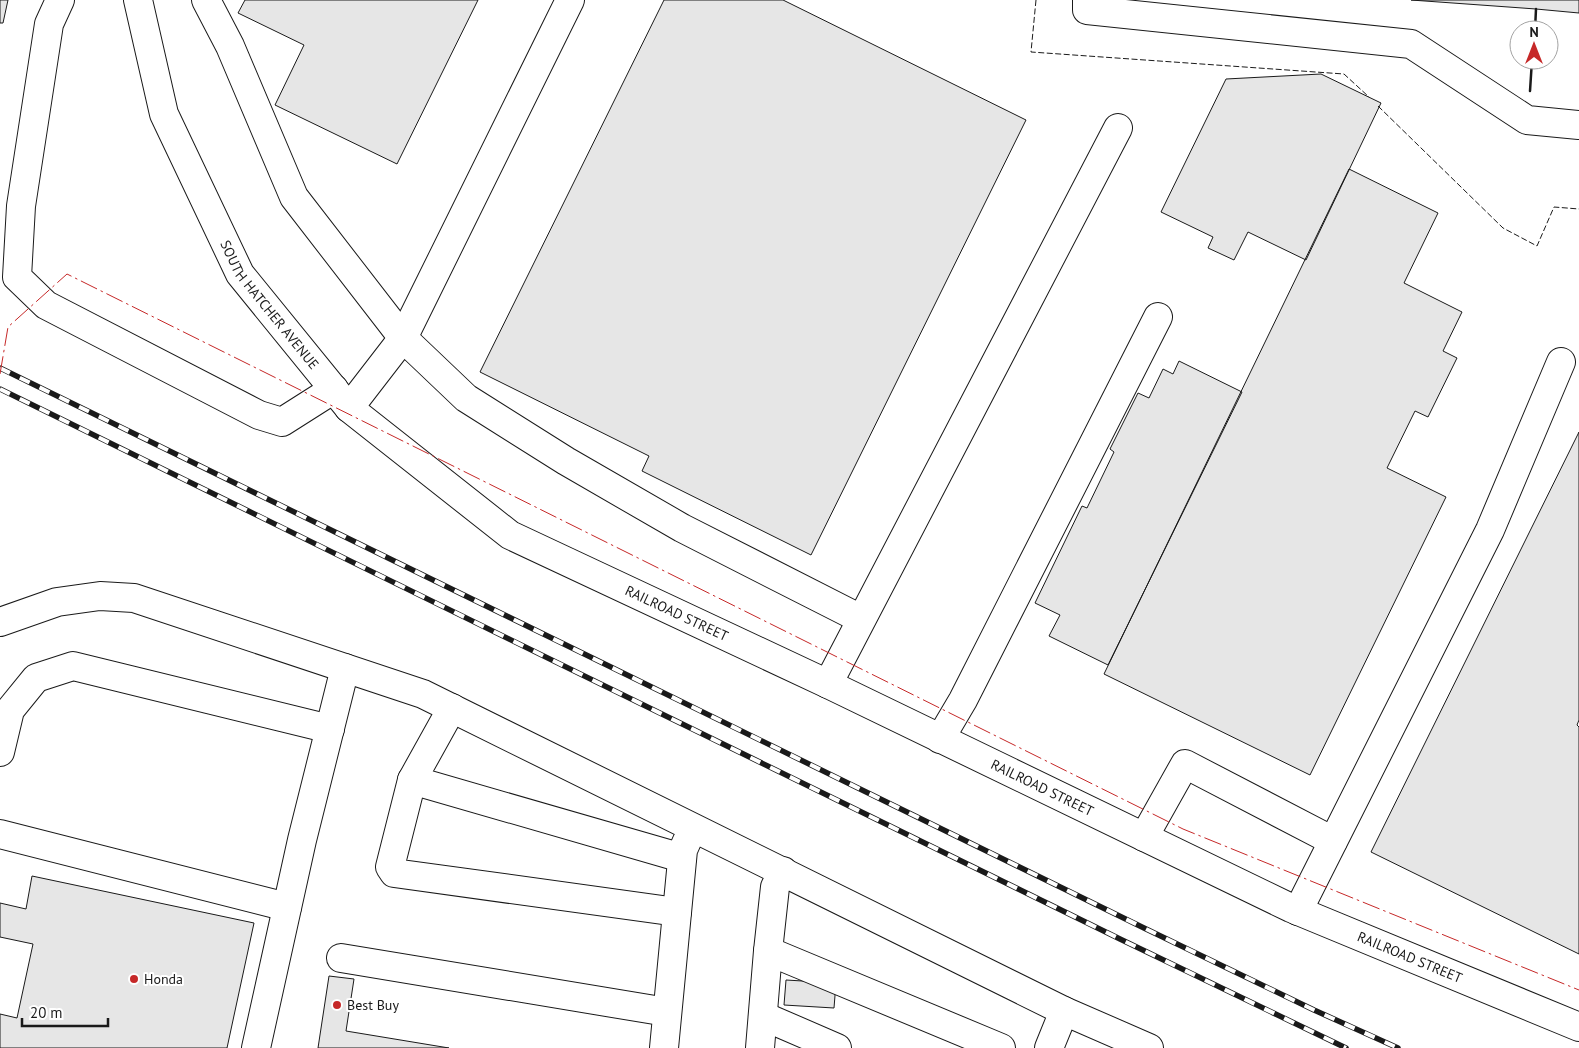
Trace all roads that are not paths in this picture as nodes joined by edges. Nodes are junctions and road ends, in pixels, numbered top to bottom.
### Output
1 (60, 0) edge
2 (138, 0) edge
3 (206, 0) edge
4 (570, 0) edge
5 (1087, 0) edge
6 (1579, 125) edge
7 (1118, 128) dead end
8 (1158, 317) dead end
9 (403, 338) junction
10 (1561, 362) dead end
11 (341, 398) junction
12 (510, 535) joint
13 (861, 619) junction
14 (0, 622) edge
15 (345, 668) junction
16 (828, 684) junction
17 (452, 708) junction
18 (330, 729) junction
19 (940, 739) junction
20 (0, 752) edge
21 (412, 780) junction
22 (694, 828) junction
23 (0, 834) edge
24 (1144, 837) junction
25 (1333, 841) junction
26 (682, 858) junction
27 (783, 871) junction
28 (287, 907) junction
29 (1298, 911) junction
30 (677, 912) junction
31 (768, 951) junction
32 (341, 958) dead end
33 (1064, 1011) junction
34 (668, 1012) junction
35 (763, 1016) junction
36 (1579, 1027) edge
37 (256, 1048) edge
38 (664, 1048) edge
39 (760, 1048) edge
40 (838, 1048) edge
41 (1001, 1048) edge
42 (1048, 1048) edge
43 (1149, 1048) edge

1 - 11 street
2 - 11 street, SOUTH HATCHER AVENUE
3 - 9 street
4 - 9 street
5 - 6 street
7 - 13 street
8 - 19 street
9 - 11 street
9 - 13 street
10 - 25 street
11 - 12 street, SOUTH HATCHER AVENUE
12 - 16 street, RAILROAD STREET
13 - 16 street
14 - 15 street
15 - 17 street
15 - 18 street
16 - 19 street, RAILROAD STREET
17 - 21 street
17 - 22 street
18 - 20 street
18 - 28 street
19 - 24 street, RAILROAD STREET
21 - 26 street
21 - 30 street
22 - 26 street
22 - 27 street
23 - 28 street
24 - 25 street
24 - 29 street, RAILROAD STREET
25 - 29 street
26 - 30 street
27 - 31 street
27 - 33 street
28 - 37 street
29 - 36 street, RAILROAD STREET
30 - 34 street
31 - 35 street
31 - 41 street
32 - 34 street
33 - 42 street
33 - 43 street
34 - 38 street
35 - 39 street
35 - 40 street

